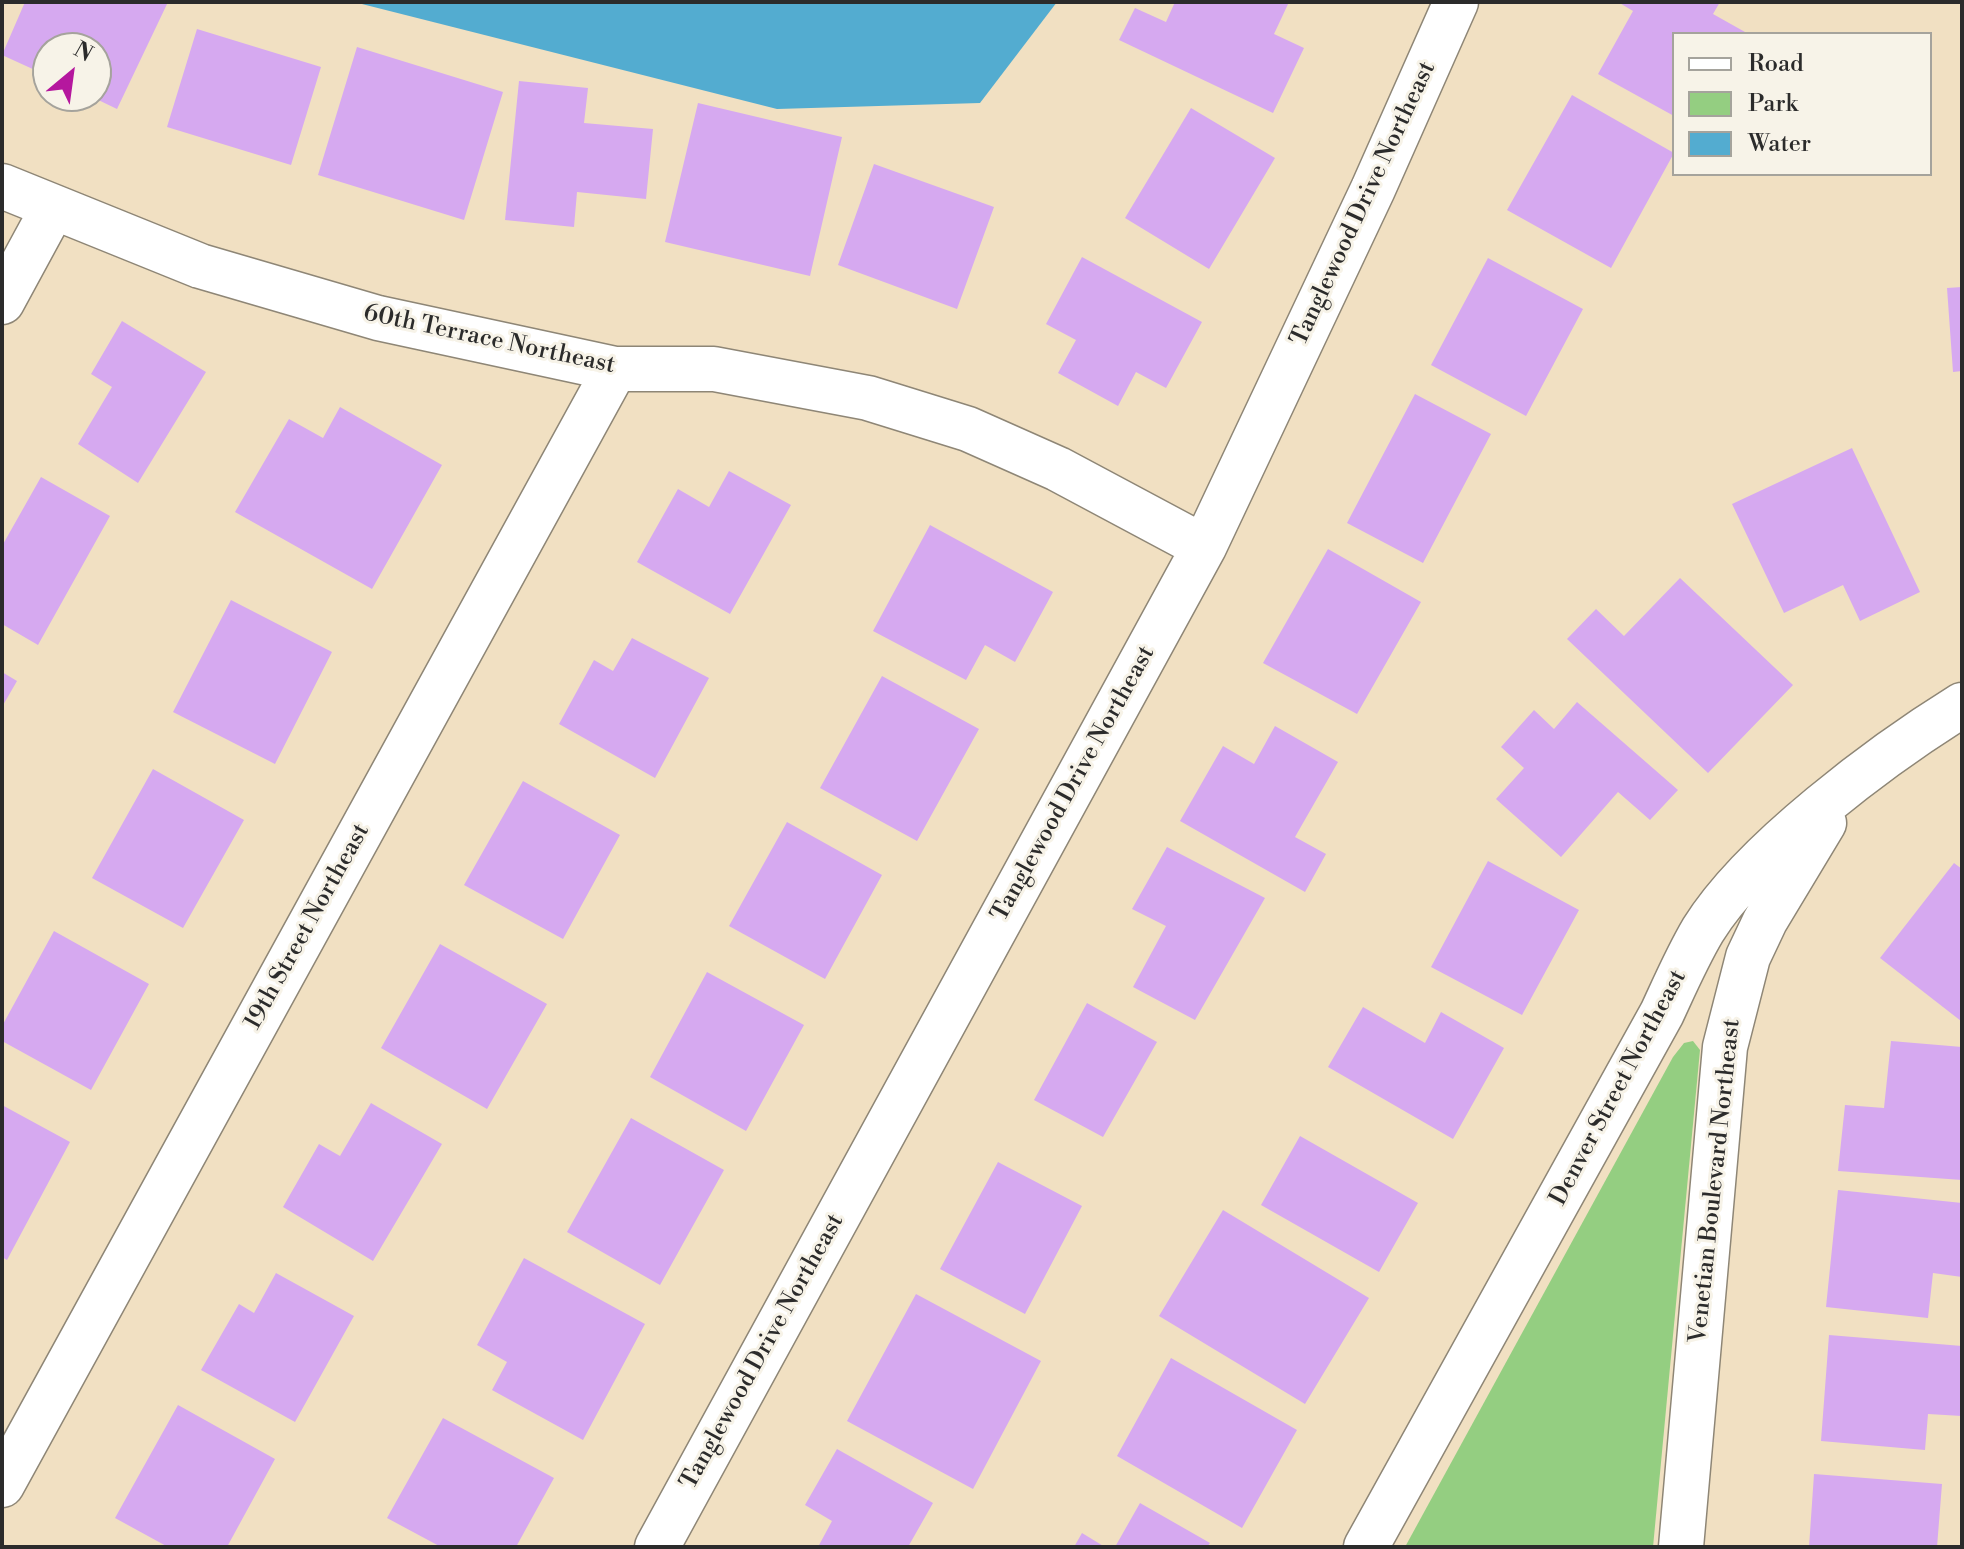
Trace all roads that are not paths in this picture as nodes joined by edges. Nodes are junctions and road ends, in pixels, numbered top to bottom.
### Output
1 (1456, 2) edge
2 (2, 186) edge
3 (53, 208) junction
4 (2, 302) edge
5 (615, 369) junction
6 (1204, 547) junction
7 (1962, 705) edge
8 (1842, 793) junction
9 (2, 1485) edge
10 (657, 1547) edge
11 (1366, 1547) edge
12 (1681, 1547) edge

1 - 6 street, Tanglewood Drive Northeast
2 - 3 street, 60th Terrace Northeast
3 - 4 street
3 - 5 street, 60th Terrace Northeast
5 - 6 street, 60th Terrace Northeast
5 - 9 street, 19th Street Northeast
6 - 10 street, Tanglewood Drive Northeast
7 - 8 street, Denver Street Northeast
8 - 11 street, Denver Street Northeast
8 - 12 street, Venetian Boulevard Northeast

